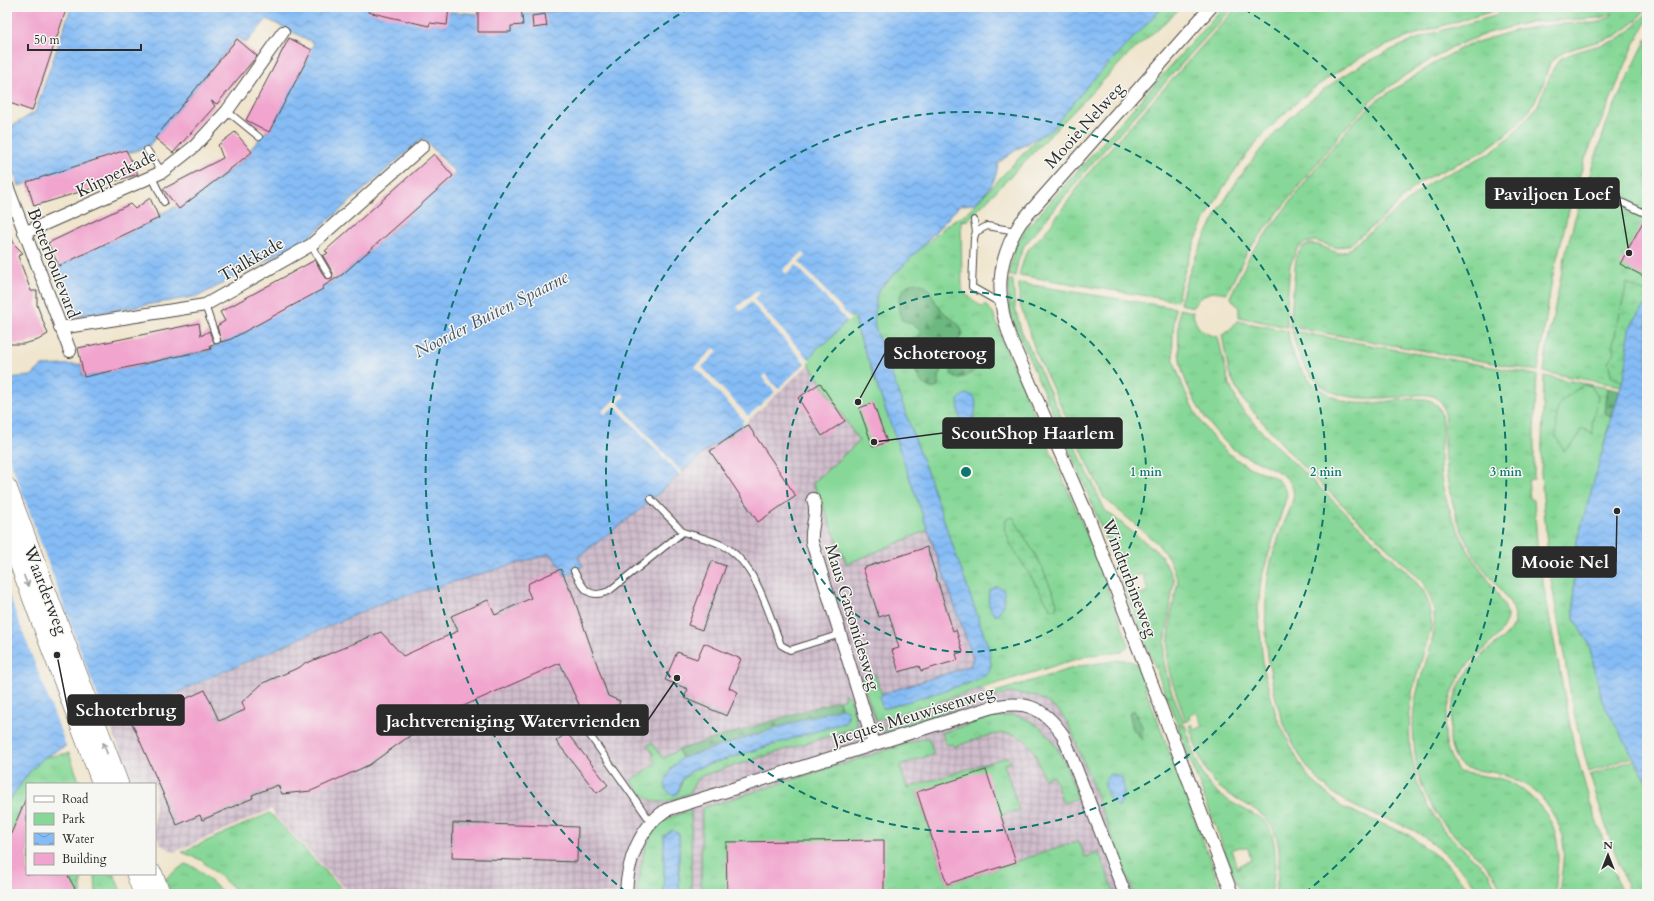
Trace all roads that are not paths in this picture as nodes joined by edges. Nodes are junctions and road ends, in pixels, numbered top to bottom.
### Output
1 (1211, 7) edge
2 (283, 32) dead end
3 (227, 111) junction
4 (259, 137) dead end
5 (423, 146) dead end
6 (147, 150) dead end
7 (157, 175) junction
8 (1582, 184) dead end
9 (7, 186) edge
10 (164, 202) dead end
11 (1647, 214) edge
12 (974, 220) dead end
13 (1016, 230) junction
14 (976, 232) junction
15 (24, 233) junction
16 (310, 245) junction
17 (329, 275) dead end
18 (1001, 275) joint
19 (1000, 303) junction
20 (205, 305) junction
21 (60, 328) junction
22 (217, 340) dead end
23 (70, 351) dead end
24 (7, 487) edge
25 (651, 499) dead end
26 (812, 499) dead end
27 (7, 532) edge
28 (683, 532) junction
29 (574, 571) dead end
30 (841, 634) junction
31 (586, 730) dead end
32 (874, 744) junction
33 (102, 783) edge
34 (119, 783) edge
35 (651, 822) junction
36 (137, 875) edge
37 (154, 887) edge
38 (626, 894) edge
39 (1125, 894) edge
40 (1232, 894) edge

1 - 13 street, Mooie Nelweg
2 - 3 street, Klipperkade
3 - 4 lane
3 - 7 street, Klipperkade
5 - 16 street, Tjalkkade
6 - 7 lane
7 - 10 lane
7 - 15 street, Klipperkade
8 - 11 lane
9 - 15 street, Botterboulevard
12 - 14 lane
13 - 14 lane
13 - 18 street, Mooie Nelweg
14 - 19 lane
15 - 21 street, Botterboulevard
16 - 17 lane
16 - 20 street, Tjalkkade
18 - 19 street, Windturbineweg
19 - 40 street, Windturbineweg
20 - 21 street, Tjalkkade
20 - 22 lane
21 - 23 street, Botterboulevard
34 -> 24 main road, Waarderweg
25 - 28 lane
26 - 30 street, Maus Gatsonidesweg
27 -> 33 main road, Waarderweg
28 - 29 lane
28 - 30 lane
30 - 32 street, Maus Gatsonidesweg
31 - 35 lane
32 - 35 street, Jacques Meuwissenweg
32 - 39 street, Jacques Meuwissenweg
35 - 38 street, Jacques Meuwissenweg
36 - 37 main road

